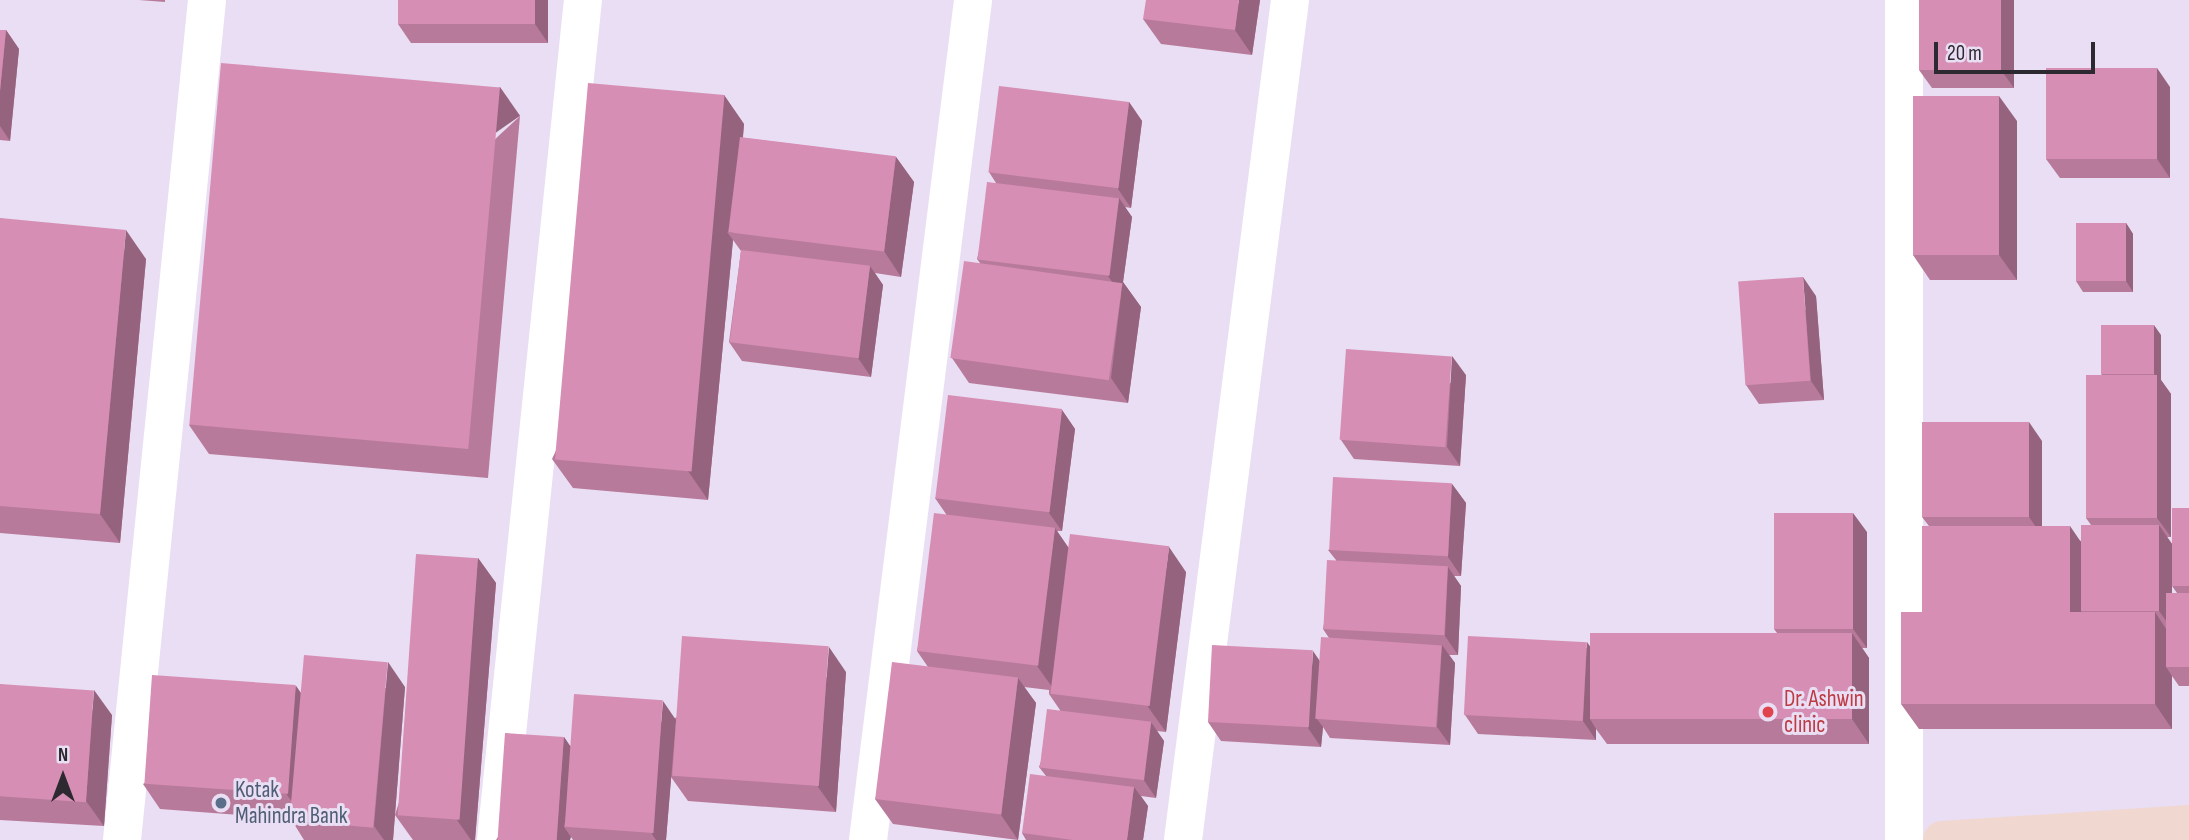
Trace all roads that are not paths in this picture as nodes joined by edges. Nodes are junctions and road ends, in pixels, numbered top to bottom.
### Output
1 (207, 0) edge
2 (583, 0) edge
3 (973, 0) edge
4 (1290, 0) edge
5 (1904, 0) edge
6 (2189, 824) edge
7 (122, 840) edge
8 (496, 840) edge
9 (868, 840) edge
10 (1183, 840) edge
11 (1904, 840) edge
12 (1942, 840) edge

1 - 7 street
2 - 8 street
3 - 9 street
4 - 10 street
5 - 11 street
6 - 12 main road

